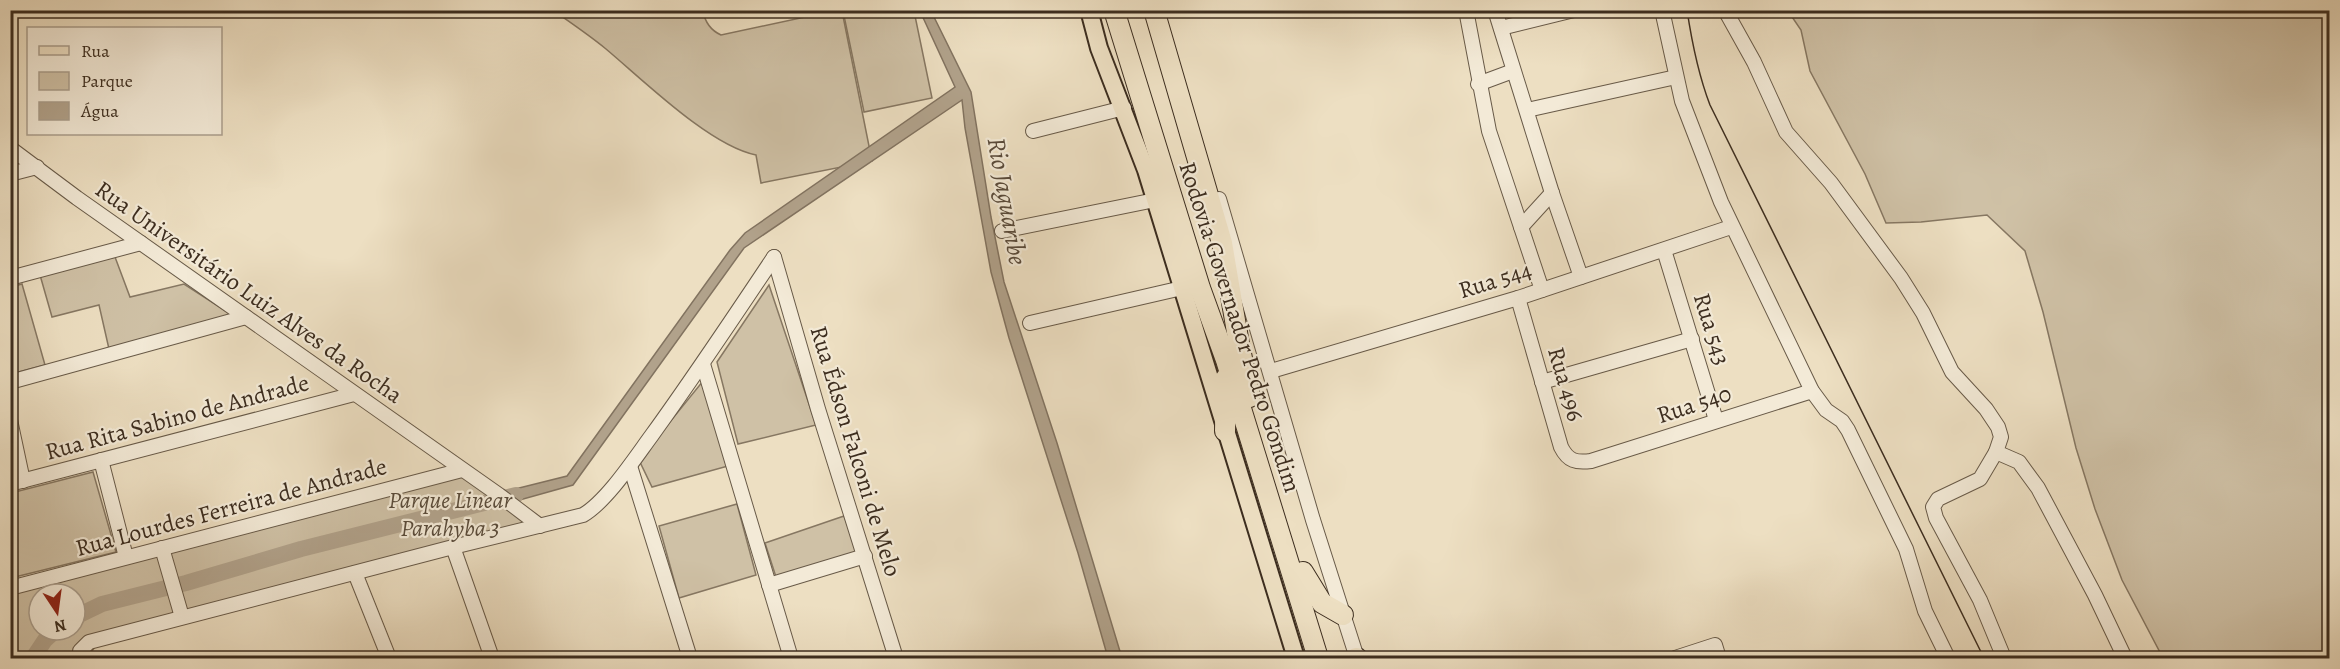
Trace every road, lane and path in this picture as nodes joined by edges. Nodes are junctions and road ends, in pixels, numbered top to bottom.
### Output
1 (1089, 10) edge
2 (1154, 10) edge
3 (1161, 10) edge
4 (1466, 10) edge
5 (1495, 10) edge
6 (1574, 10) edge
7 (1662, 10) edge
8 (1725, 10) edge
9 (1115, 12) edge
10 (1501, 28) junction
11 (1513, 70) junction
12 (1676, 77) junction
13 (1478, 84) junction
14 (1124, 108) junction
15 (1527, 110) junction
16 (1033, 131) dead end
17 (10, 148) edge
18 (37, 166) junction
19 (10, 174) edge
20 (1552, 193) junction
21 (1155, 200) junction
22 (1213, 213) junction
23 (1179, 221) junction
24 (1521, 227) junction
25 (1731, 227) junction
26 (1002, 231) dead end
27 (141, 243) junction
28 (1664, 250) junction
29 (1581, 276) junction
30 (10, 278) edge
31 (1182, 288) junction
32 (1542, 290) junction
33 (1518, 298) junction
34 (246, 317) junction
35 (1030, 323) dead end
36 (1692, 339) junction
37 (1226, 360) junction
38 (703, 364) junction
39 (1270, 371) junction
40 (10, 382) edge
41 (1542, 382) junction
42 (1812, 391) junction
43 (354, 394) junction
44 (10, 420) edge
45 (1716, 420) junction
46 (1225, 431) junction
47 (1996, 452) junction
48 (101, 460) junction
49 (1591, 461) joint
50 (630, 466) junction
51 (462, 470) junction
52 (17, 483) edge
53 (540, 526) junction
54 (453, 546) junction
55 (162, 548) junction
56 (865, 556) junction
57 (126, 557) junction
58 (1303, 572) junction
59 (355, 573) junction
60 (769, 585) junction
61 (10, 588) edge
62 (1342, 615) junction
63 (182, 617) junction
64 (1717, 652) edge
65 (80, 658) edge
66 (389, 658) edge
67 (492, 658) edge
68 (690, 658) edge
69 (791, 658) edge
70 (896, 658) edge
71 (1296, 658) edge
72 (1318, 658) edge
73 (1331, 658) edge
74 (1356, 658) edge
75 (1675, 658) edge
76 (1948, 658) edge
77 (2004, 658) edge
78 (2125, 658) edge

1 - 14 main road
2 - 22 highway, Rodovia Governador Pedro Gondim
3 - 39 street
4 - 13 street
5 - 10 street
6 - 10 street
7 - 12 street
8 - 47 street
9 - 23 highway, Rodovia Governador Pedro Gondim
10 - 11 street
11 - 13 street
11 - 15 street
12 - 15 street
12 - 25 street
13 - 24 street
14 - 16 street
14 - 21 main road
15 - 20 street
17 - 18 street, Rua Universitário Luiz Alves da Rocha
18 - 19 street
18 - 27 street, Rua Universitário Luiz Alves da Rocha
20 - 24 street
20 - 29 street
21 - 26 street
21 - 31 main road
22 - 23 highway
22 - 58 highway, Rodovia Governador Pedro Gondim
23 - 37 highway, Rodovia Governador Pedro Gondim
24 - 32 street
25 - 28 street, Rua 544
25 - 42 street
27 - 30 street
27 - 34 street, Rua Universitário Luiz Alves da Rocha
28 - 29 street, Rua 544
28 - 36 street, Rua 543
29 - 32 street, Rua 544
31 - 35 street
31 - 46 main road
32 - 33 street, Rua 544
33 - 39 street, Rua 544
33 - 41 street, Rua 496
34 - 40 street
34 - 43 street, Rua Universitário Luiz Alves da Rocha
36 - 41 street
36 - 45 street, Rua 543
37 - 46 highway
37 - 72 highway, Rodovia Governador Pedro Gondim
38 - 50 street
38 - 56 street, Rua Édson Falconi de Melo
38 - 60 street
39 - 62 street
41 - 49 street, Rua 496
42 - 45 street, Rua 540
42 - 76 street
43 - 48 street, Rua Rita Sabino de Andrade
43 - 51 street, Rua Universitário Luiz Alves da Rocha
44 - 52 street
45 - 49 street, Rua 540
46 - 71 main road
47 - 77 street
47 - 78 street
48 - 52 street, Rua Rita Sabino de Andrade
48 - 57 street
50 - 53 street
50 - 68 street
51 - 53 street, Rua Universitário Luiz Alves da Rocha
51 - 55 street, Rua Lourdes Ferreira de Andrade
53 - 54 street
54 - 59 street
54 - 67 street
55 - 57 street, Rua Lourdes Ferreira de Andrade
55 - 63 street
56 - 60 street
56 - 70 street, Rua Édson Falconi de Melo
57 - 61 street, Rua Lourdes Ferreira de Andrade
58 - 62 highway
58 - 73 highway, Rodovia Governador Pedro Gondim
59 - 63 street
59 - 66 street
60 - 69 street
62 - 74 street
63 - 65 street
64 - 75 street

